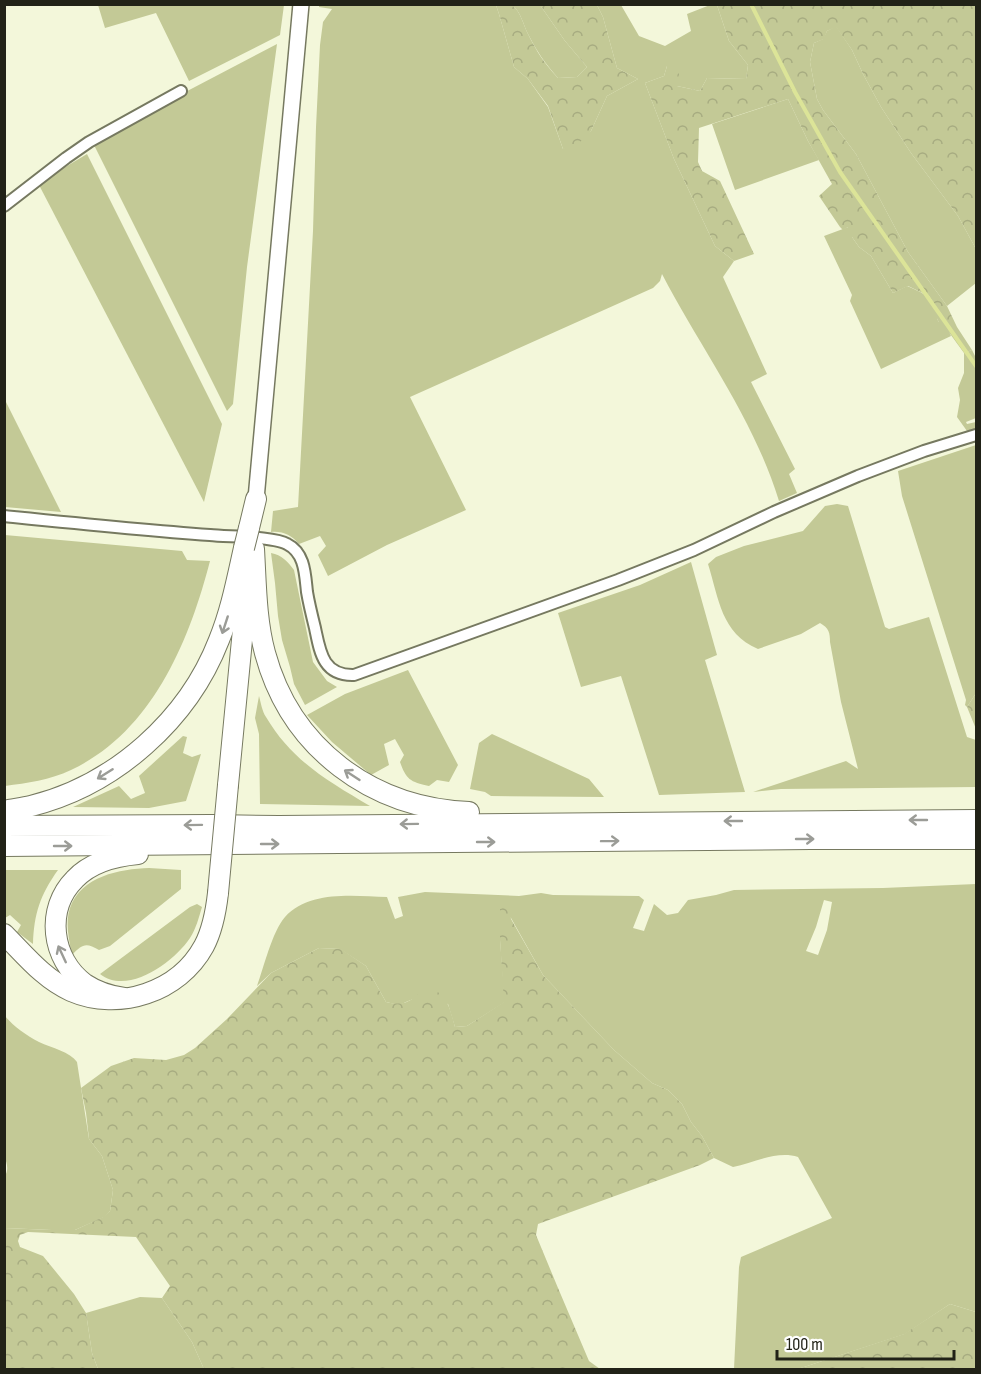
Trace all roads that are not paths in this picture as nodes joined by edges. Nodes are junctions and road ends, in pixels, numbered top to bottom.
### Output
1 (301, 4) edge
2 (181, 91) dead end
3 (4, 206) edge
4 (976, 435) edge
5 (256, 499) joint
6 (4, 516) edge
7 (250, 549) junction
8 (4, 811) edge
9 (976, 820) edge
10 (551, 822) junction
11 (4, 826) edge
12 (976, 839) edge
13 (212, 844) junction
14 (4, 846) edge
15 (4, 934) edge
16 (124, 998) junction

1 - 5 main road
2 - 3 street
4 - 6 street
5 - 7 highway
7 -> 8 highway
10 -> 7 highway
7 - 16 highway, bridge
9 -> 10 highway
10 -> 11 highway
13 -> 12 highway
14 -> 13 highway
16 -> 13 highway
15 - 16 highway

